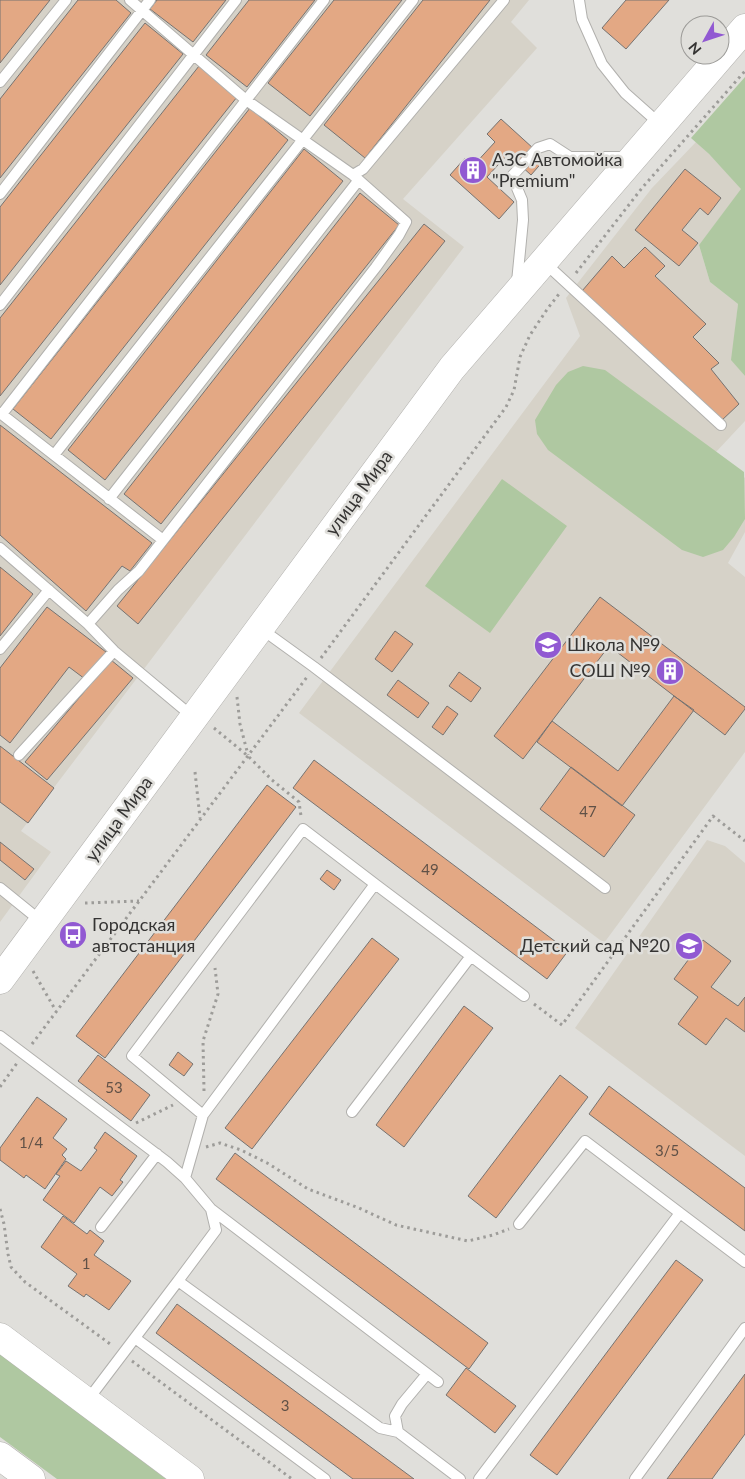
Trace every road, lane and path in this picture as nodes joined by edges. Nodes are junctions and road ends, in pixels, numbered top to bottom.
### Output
1 (66, 0) edge
2 (130, 0) edge
3 (150, 0) edge
4 (236, 0) edge
5 (324, 0) edge
6 (413, 0) edge
7 (504, 0) edge
8 (579, 0) edge
9 (142, 10) junction
10 (745, 28) edge
11 (193, 55) junction
12 (745, 71) edge
13 (0, 82) edge
14 (246, 100) junction
15 (661, 125) junction
16 (302, 140) junction
17 (634, 158) junction
18 (356, 178) junction
19 (0, 194) edge
20 (621, 215) dead end
21 (544, 262) junction
22 (516, 294) junction
23 (0, 305) edge
24 (1, 414) edge
25 (721, 425) dead end
26 (54, 456) junction
27 (109, 498) junction
28 (163, 540) junction
29 (0, 548) edge
30 (49, 590) junction
31 (88, 624) junction
32 (260, 628) junction
33 (0, 649) edge
34 (114, 651) junction
35 (237, 697) dead end
36 (204, 723) junction
37 (20, 755) dead end
38 (248, 756) junction
39 (195, 772) dead end
40 (200, 819) dead end
41 (303, 829) junction
42 (745, 841) edge
43 (375, 884) junction
44 (0, 888) edge
45 (605, 888) dead end
46 (139, 901) dead end
47 (85, 903) dead end
48 (42, 922) junction
49 (212, 950) junction
50 (471, 956) junction
51 (32, 970) dead end
52 (0, 980) edge
53 (524, 996) joint
54 (56, 1011) dead end
55 (0, 1036) edge
56 (185, 1099) junction
57 (352, 1112) dead end
58 (203, 1114) junction
59 (124, 1129) junction
60 (193, 1151) junction
61 (157, 1154) junction
62 (185, 1178) junction
63 (211, 1209) junction
64 (680, 1213) junction
65 (519, 1224) joint
66 (101, 1227) dead end
67 (745, 1262) edge
68 (178, 1281) junction
69 (745, 1328) edge
70 (0, 1338) edge
71 (135, 1338) junction
72 (428, 1374) junction
73 (438, 1382) dead end
74 (87, 1401) junction
75 (398, 1432) junction
76 (0, 1456) edge
77 (31, 1479) edge
78 (190, 1479) edge
79 (325, 1479) edge
80 (460, 1479) edge
81 (478, 1479) edge
82 (635, 1479) edge

1 - 13 lane
2 - 9 lane
3 - 9 lane
4 - 11 lane
5 - 14 lane
6 - 16 lane
7 - 18 lane
8 - 15 lane
9 - 11 lane
9 - 19 lane
10 - 15 main road, улица Мира
11 - 14 lane
11 - 23 lane
12 - 20 path
14 - 16 lane
14 - 24 lane
15 - 17 main road, улица Мира
16 - 18 lane
16 - 26 lane
17 - 21 main road, улица Мира
17 - 22 lane
18 - 27 lane
18 - 28 lane
21 - 22 main road, улица Мира
21 - 25 lane
22 - 32 main road, улица Мира
24 - 26 lane
26 - 27 lane
27 - 28 lane
28 - 31 lane
29 - 30 lane
30 - 31 lane
30 - 33 lane
31 - 34 lane
32 - 36 main road, улица Мира
32 - 45 lane
34 - 36 lane
34 - 37 lane
35 - 38 path
36 - 38 path
36 - 48 main road, улица Мира
38 - 41 path
39 - 40 path
41 - 43 lane
41 - 49 lane
42 - 53 path
43 - 50 lane
43 - 58 lane
44 - 48 lane
46 - 47 path
48 - 52 main road, улица Мира
49 - 56 lane
49 - 58 path
50 - 53 lane
50 - 57 lane
51 - 54 path
55 - 59 lane
56 - 58 lane
56 - 59 path
58 - 60 lane
59 - 61 lane
60 - 62 lane
60 - 65 path
61 - 62 lane
61 - 66 lane
62 - 63 lane
63 - 68 lane
63 - 72 lane
64 - 65 lane
64 - 67 lane
64 - 81 lane
68 - 71 lane
68 - 75 lane
69 - 82 lane
70 - 74 main road
71 - 74 lane
71 - 79 lane
72 - 73 lane
72 - 75 lane
74 - 78 main road
75 - 80 lane
76 - 77 main road

